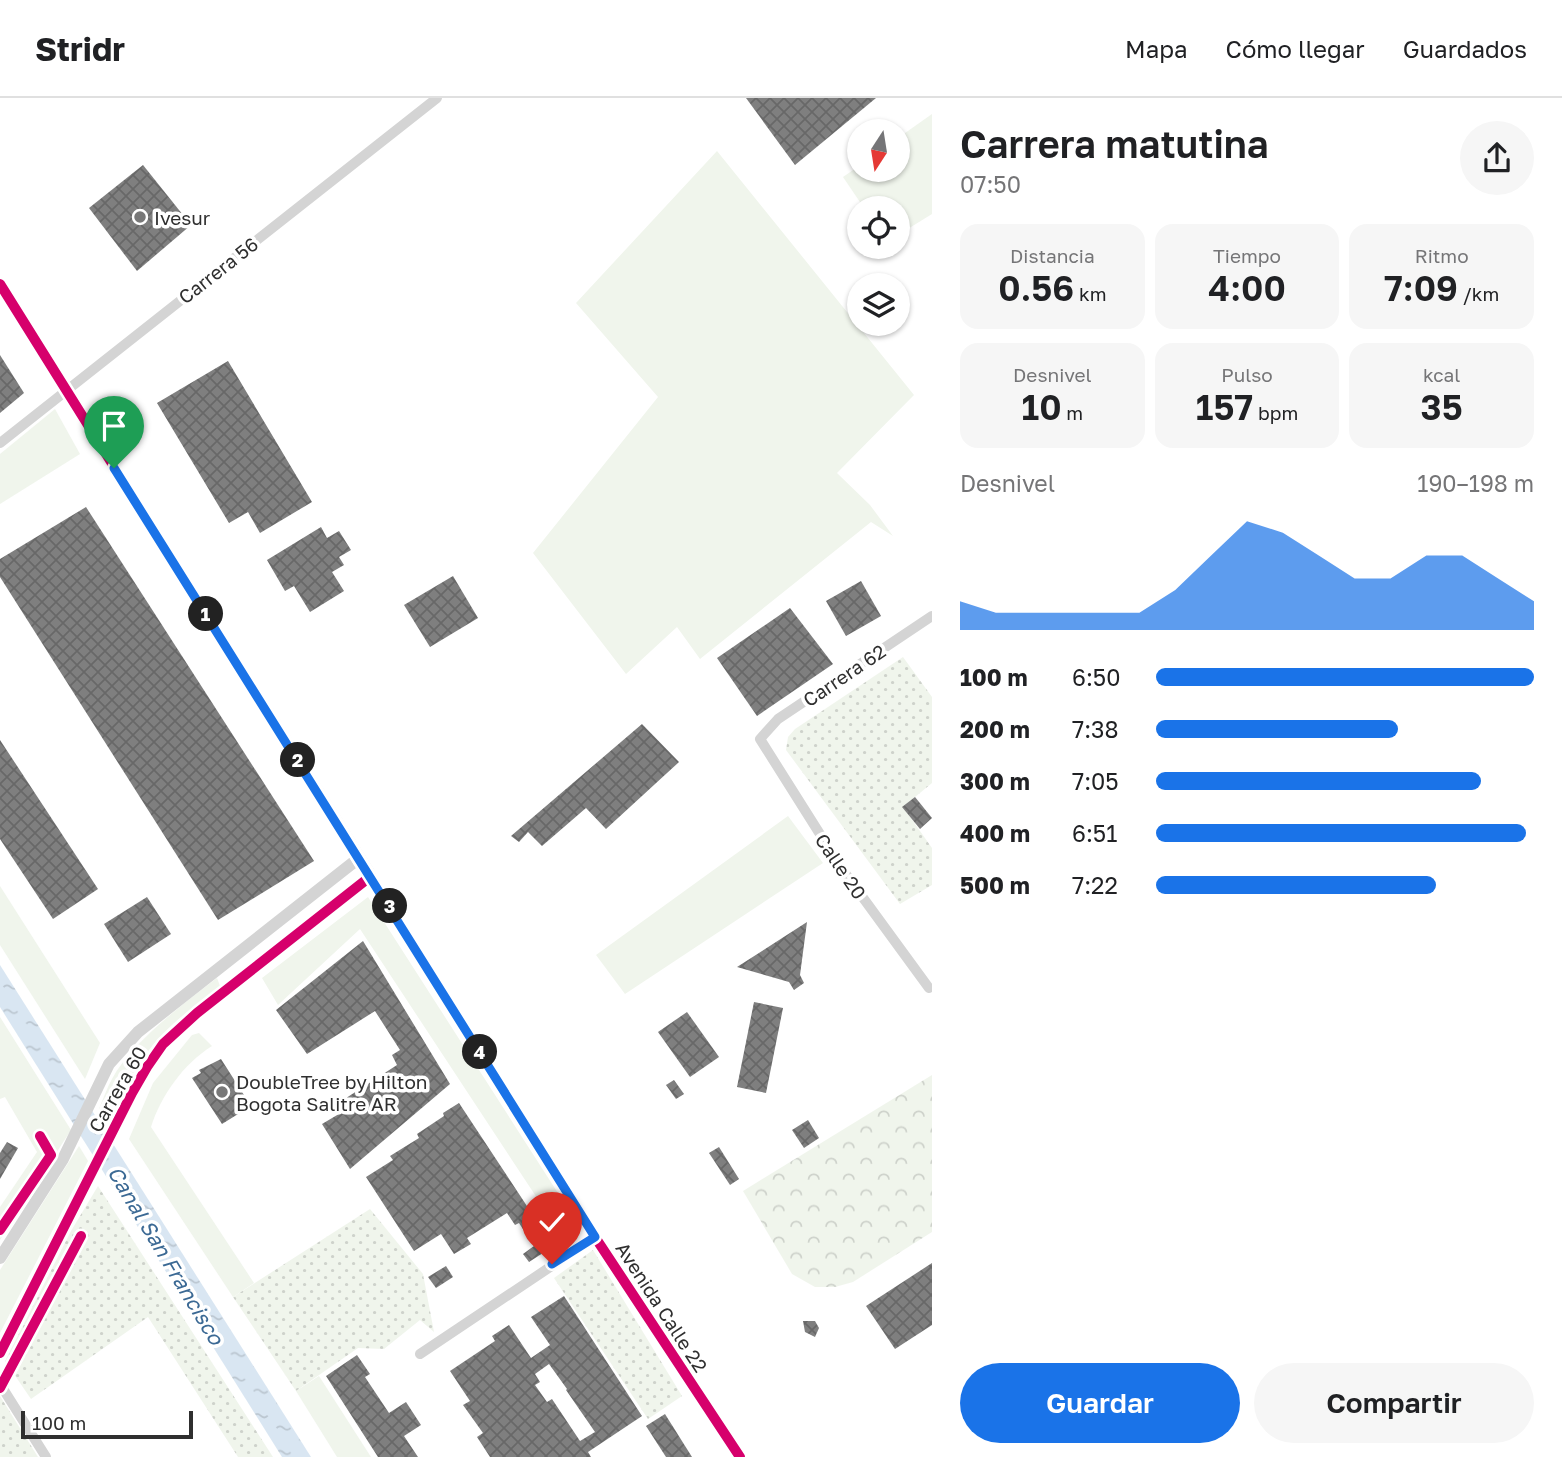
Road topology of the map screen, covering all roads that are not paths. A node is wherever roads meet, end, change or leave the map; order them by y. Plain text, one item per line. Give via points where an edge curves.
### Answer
1 (437, 98) edge
2 (0, 284) edge
3 (66, 390) junction
4 (0, 443) edge
5 (932, 616) edge
6 (760, 739) joint
7 (359, 858) junction
8 (371, 876) junction
9 (225, 963) junction
10 (237, 981) junction
11 (929, 988) dead end
12 (595, 1237) junction
13 (0, 1258) edge
14 (0, 1353) edge
15 (420, 1354) dead end
16 (0, 1384) edge
17 (46, 1457) edge
18 (740, 1457) edge

1 - 3 street, Carrera 56
2 - 3 street, Avenida Calle 22
3 - 4 street, Carrera 56
3 - 7 street, Avenida Calle 22
5 - 6 street, Carrera 62 via 778,719
6 - 11 street, Calle 20 via 842,869
7 - 8 street, Avenida Calle 22
7 - 9 street, Carrera 60
8 - 10 street, Carrera 60
8 - 12 street, Avenida Calle 22
9 - 10 street
9 - 13 street, Carrera 60 via 138,1032 109,1064 63,1159
10 - 14 street, Carrera 60 via 163,1044 147,1067
12 - 15 street
12 - 18 street, Avenida Calle 22
16 - 17 street

